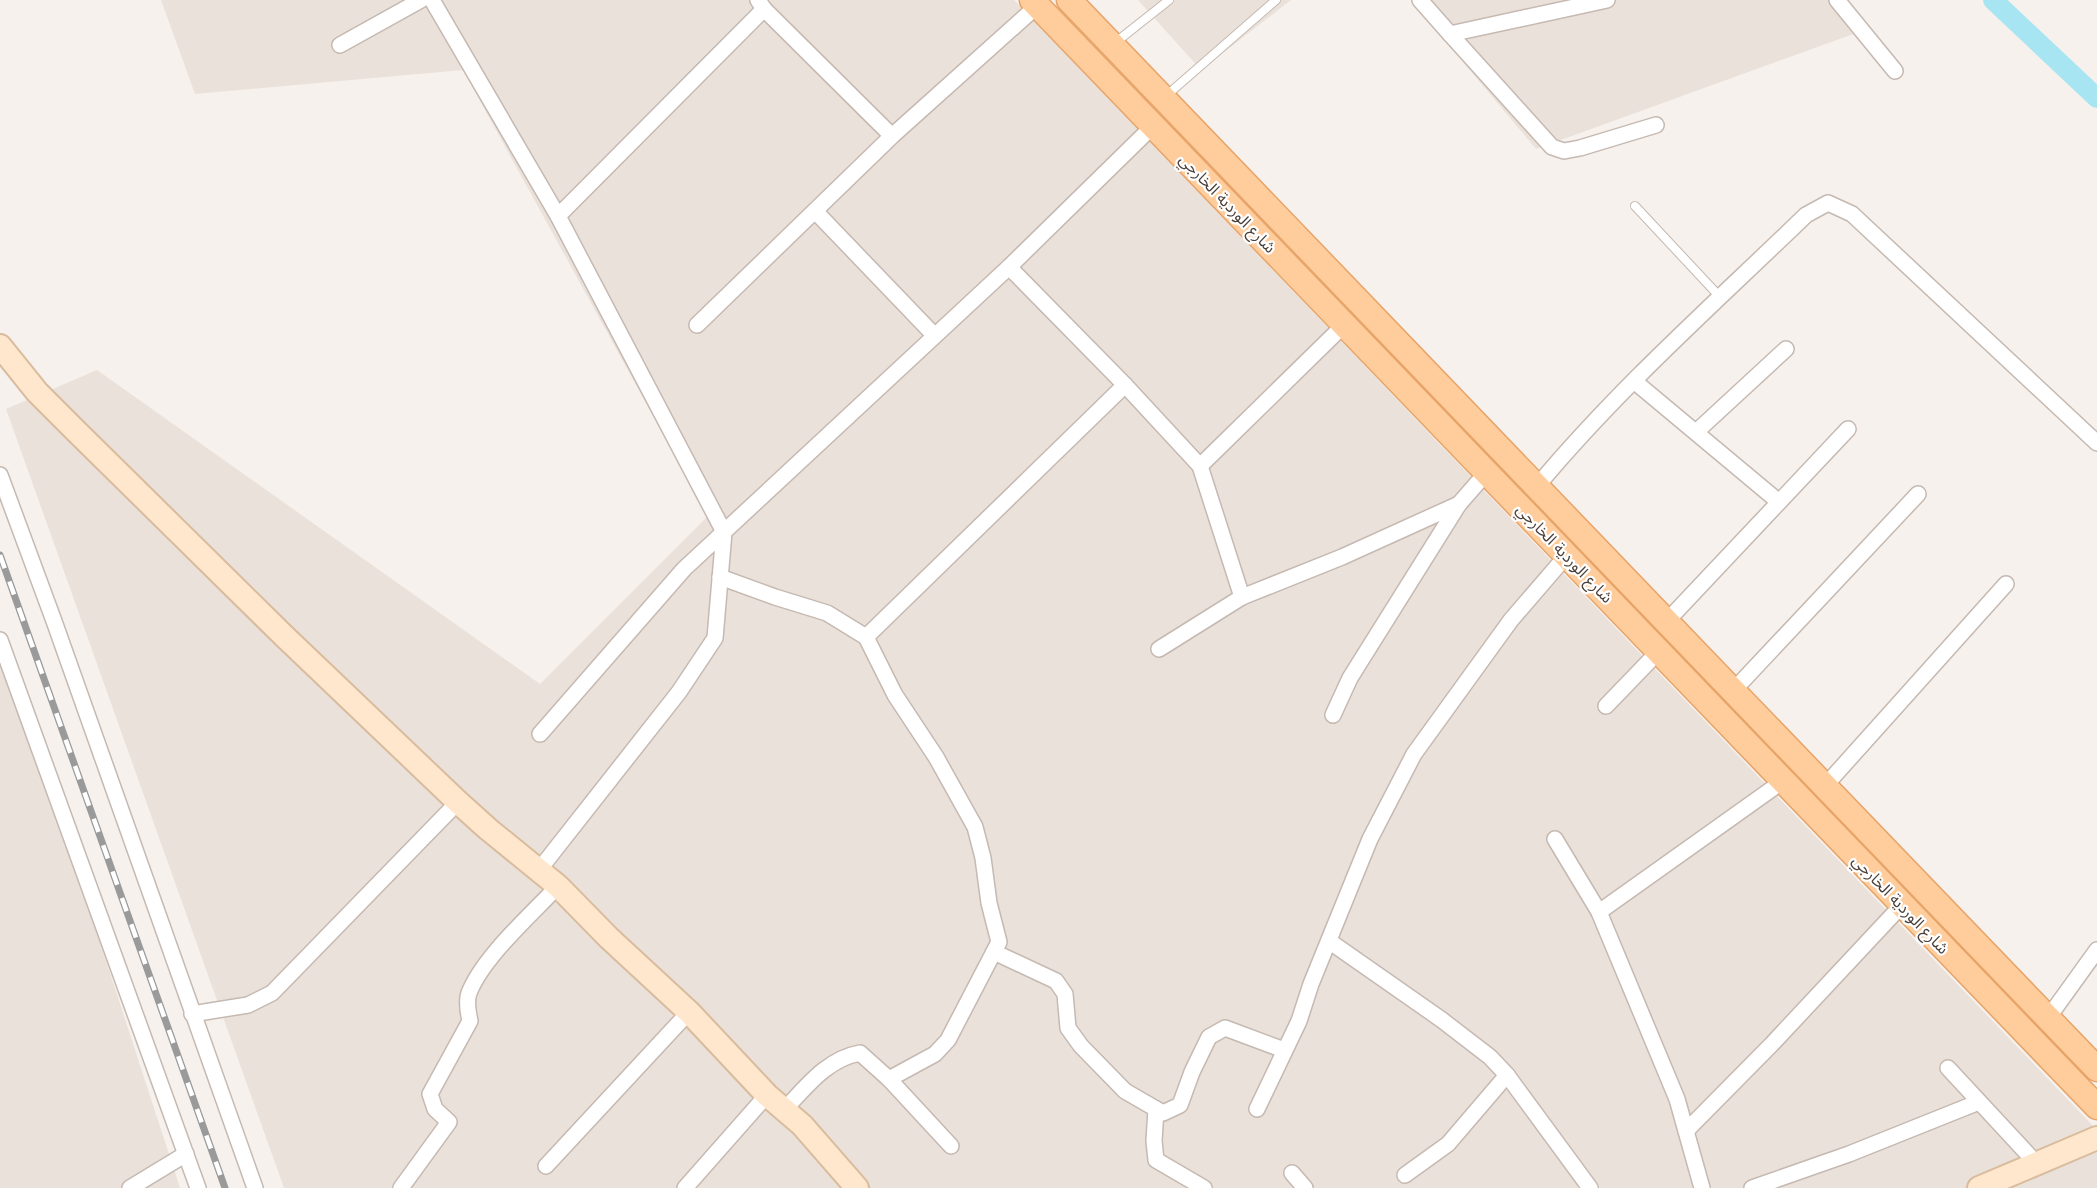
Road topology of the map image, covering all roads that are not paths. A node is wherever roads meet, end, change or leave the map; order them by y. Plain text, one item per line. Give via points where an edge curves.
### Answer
1 (421, 0) edge
2 (432, 0) edge
3 (1069, 0) edge
4 (1169, 0) edge
5 (1261, 0) edge
6 (1419, 0) edge
7 (1607, 0) edge
8 (1837, 0) edge
9 (1274, 1) edge
10 (1034, 3) edge
11 (761, 5) edge
12 (1450, 34) junction
13 (1112, 44) junction
14 (340, 45) dead end
15 (1895, 71) dead end
16 (1164, 98) junction
17 (1656, 125) dead end
18 (1153, 126) junction
19 (892, 136) junction
20 (1211, 147) junction
21 (1190, 164) junction
22 (1635, 206) dead end
23 (815, 211) junction
24 (558, 216) junction
25 (1289, 227) junction
26 (1269, 246) junction
27 (1009, 267) junction
28 (1720, 297) junction
29 (1345, 324) junction
30 (697, 325) dead end
31 (934, 335) junction
32 (0, 345) edge
33 (1786, 349) dead end
34 (1634, 381) junction
35 (1125, 385) junction
36 (1848, 429) dead end
37 (1696, 432) junction
38 (2097, 443) edge
39 (1200, 466) junction
40 (1486, 472) junction
41 (0, 475) edge
42 (1538, 485) junction
43 (1918, 494) dead end
44 (1779, 502) junction
45 (1459, 504) junction
46 (724, 532) junction
47 (1567, 555) junction
48 (720, 577) junction
49 (2006, 584) dead end
50 (1242, 597) junction
51 (1667, 621) junction
52 (866, 637) junction
53 (0, 640) edge
54 (1159, 649) dead end
55 (1659, 651) junction
56 (1733, 691) junction
57 (1606, 706) dead end
58 (1333, 715) dead end
59 (540, 734) dead end
60 (1783, 781) junction
61 (1824, 787) junction
62 (458, 802) junction
63 (1555, 839) dead end
64 (539, 870) junction
65 (558, 886) junction
66 (1902, 905) junction
67 (1599, 912) junction
68 (1329, 941) junction
69 (2097, 950) edge
70 (994, 952) junction
71 (689, 1012) junction
72 (192, 1014) junction
73 (2048, 1018) junction
74 (1284, 1050) junction
75 (1948, 1068) dead end
76 (2097, 1069) edge
77 (1507, 1075) junction
78 (889, 1079) junction
79 (766, 1095) junction
80 (1979, 1102) junction
81 (2097, 1107) edge
82 (785, 1109) junction
83 (1156, 1109) junction
84 (1257, 1109) dead end
85 (1686, 1131) junction
86 (2097, 1138) edge
87 (951, 1146) dead end
88 (186, 1154) junction
89 (2030, 1165) junction
90 (546, 1166) dead end
91 (1292, 1173) dead end
92 (1405, 1175) dead end
93 (130, 1188) edge
94 (198, 1188) edge
95 (255, 1188) edge
96 (401, 1188) edge
97 (685, 1188) edge
98 (856, 1188) edge
99 (1204, 1188) edge
100 (1305, 1188) edge
101 (1590, 1188) edge
102 (1702, 1188) edge
103 (1752, 1188) edge
104 (1979, 1188) edge
105 (2007, 1188) edge

1 - 14 street
2 - 24 street
3 - 13 main road, شارع الوردية الخارجي
4 - 13 lane
5 - 9 lane
6 - 12 street
7 - 12 street
8 - 15 street
9 - 16 lane
10 - 18 main road, شارع الوردية الخارجي
10 - 19 street
11 - 19 street
11 - 24 street
12 - 17 street via 1552,147 1564,151 1580,148
13 - 16 main road, شارع الوردية الخارجي
16 - 20 main road, شارع الوردية الخارجي
18 - 21 main road, شارع الوردية الخارجي
18 - 27 street
19 - 23 street
20 - 21 main road via 1204,164
20 - 25 main road, شارع الوردية الخارجي
21 - 26 main road, شارع الوردية الخارجي
22 - 28 lane
23 - 30 street
23 - 31 street
24 - 46 street
25 - 26 main road via 1273,231
25 - 42 main road, شارع الوردية الخارجي
26 - 29 main road, شارع الوردية الخارجي
27 - 31 street
27 - 35 street
28 - 34 street
28 - 38 street via 1806,215 1828,203 1852,214
29 - 39 street
29 - 40 main road, شارع الوردية الخارجي
31 - 46 street
32 - 62 street via 37,392 77,432
33 - 37 street
34 - 37 street
34 - 42 street
35 - 39 street
35 - 52 street
36 - 44 street
37 - 44 street
39 - 50 street
40 - 45 street
40 - 47 main road, شارع الوردية الخارجي
41 - 72 street
42 - 51 main road, شارع الوردية الخارجي
43 - 56 street
44 - 51 street
45 - 50 street
45 - 58 street via 1350,678
46 - 48 street
46 - 59 street via 684,569
47 - 55 main road, شارع الوردية الخارجي
47 - 68 street via 1511,620 1414,754 1370,839
48 - 52 street via 827,613
48 - 64 street via 715,638 679,692
49 - 61 street
50 - 54 street
51 - 56 main road, شارع الوردية الخارجي
52 - 70 street via 895,695 975,827 999,942
53 - 88 street
55 - 57 street
55 - 60 main road, شارع الوردية الخارجي
56 - 61 main road, شارع الوردية الخارجي
60 - 66 main road, شارع الوردية الخارجي
60 - 67 street
61 - 73 main road, شارع الوردية الخارجي
62 - 64 street
62 - 72 street via 272,993 248,1005
63 - 67 street
64 - 65 street
65 - 71 street
65 - 96 street via 487,963 468,995 470,1021 430,1094 435,1109 449,1122
66 - 81 main road, شارع الوردية الخارجي
66 - 85 street
67 - 85 street via 1677,1099
68 - 74 street
68 - 77 street via 1442,1020
69 - 73 street
70 - 78 street via 948,1040 935,1054
70 - 83 street via 1056,981 1065,994 1068,1028 1081,1046 1125,1091
71 - 79 street
71 - 90 street
72 - 95 street
73 - 76 main road, شارع الوردية الخارجي
74 - 83 street via 1225,1028 1209,1037 1180,1105 1163,1113
74 - 84 street
75 - 80 street
77 - 92 street via 1448,1144
77 - 101 street
78 - 82 street via 860,1053 844,1056
78 - 87 street
79 - 82 street
79 - 97 street
80 - 89 street
80 - 103 street via 1849,1155
82 - 98 street
83 - 99 street via 1156,1160
85 - 102 street
86 - 89 street
88 - 93 street
88 - 94 street
89 - 104 street
89 - 105 street
91 - 100 street

